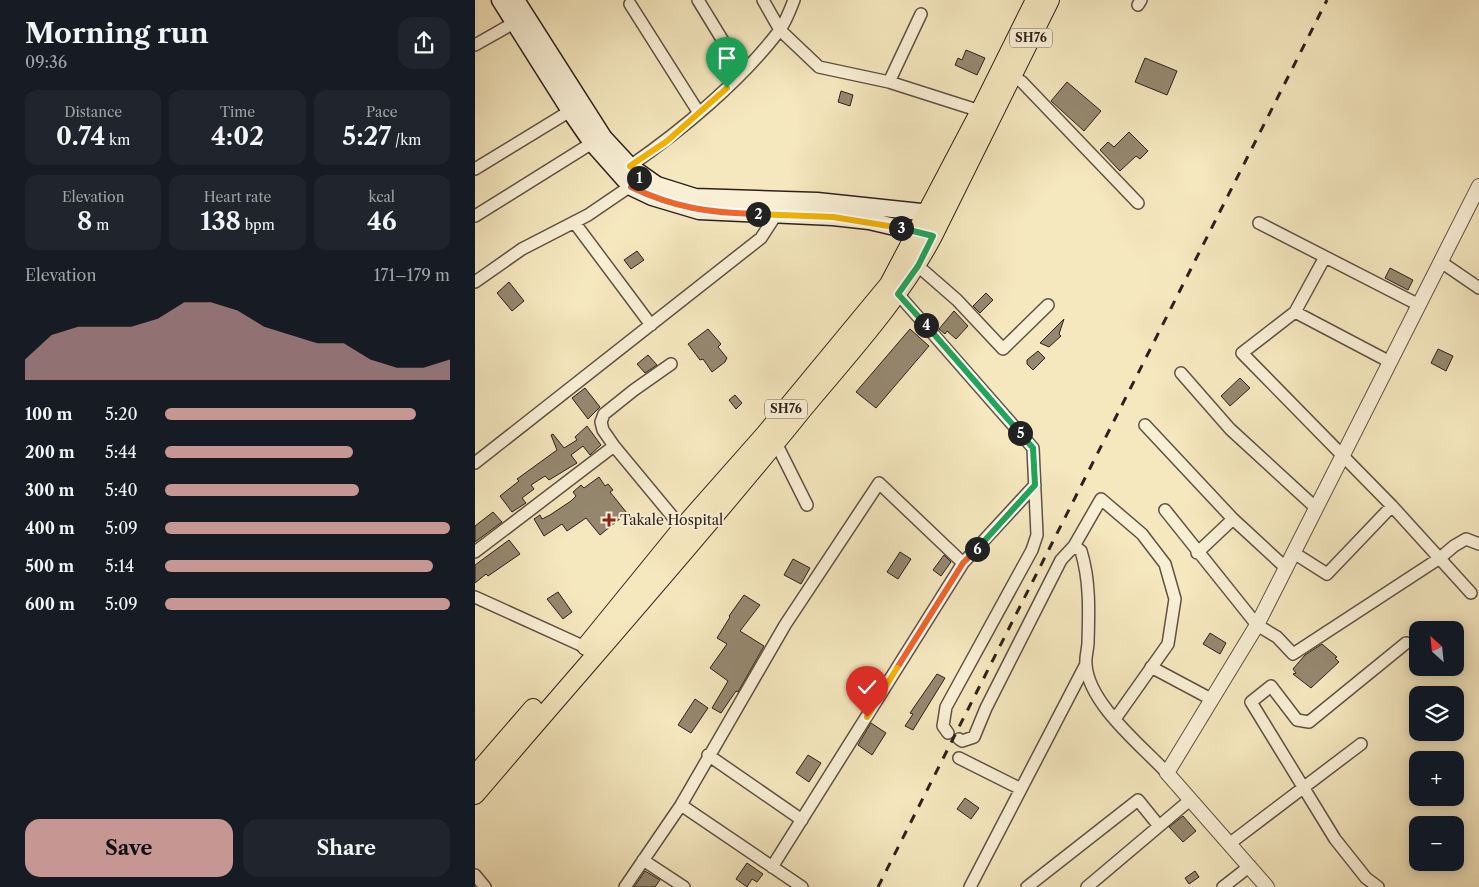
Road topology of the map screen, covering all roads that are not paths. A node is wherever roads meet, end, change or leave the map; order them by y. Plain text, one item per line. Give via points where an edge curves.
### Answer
1 (501, 0) edge
2 (516, 0) edge
3 (698, 0) edge
4 (763, 0) edge
5 (794, 0) edge
6 (1035, 0) edge
7 (1051, 0) edge
8 (629, 4) dead end
9 (921, 14) dead end
10 (520, 19) junction
11 (780, 30) junction
12 (475, 45) edge
13 (742, 72) junction
14 (1012, 76) junction
15 (889, 82) junction
16 (569, 110) junction
17 (980, 111) junction
18 (699, 113) junction
19 (592, 143) junction
20 (475, 169) edge
21 (634, 176) junction
22 (1479, 186) edge
23 (1139, 203) dead end
24 (936, 213) junction
25 (776, 215) junction
26 (475, 216) edge
27 (574, 222) junction
28 (1259, 223) dead end
29 (926, 234) junction
30 (1325, 257) junction
31 (1441, 262) junction
32 (918, 266) junction
33 (475, 282) edge
34 (1479, 288) edge
35 (898, 294) junction
36 (1048, 305) dead end
37 (1419, 305) junction
38 (1295, 312) junction
39 (651, 325) junction
40 (1390, 362) junction
41 (671, 364) dead end
42 (1181, 373) dead end
43 (1145, 425) dead end
44 (776, 443) junction
45 (614, 446) junction
46 (1343, 455) junction
47 (475, 463) edge
48 (1035, 485) junction
49 (807, 506) dead end
50 (1392, 506) junction
51 (1316, 508) junction
52 (1165, 510) dead end
53 (1233, 519) junction
54 (682, 528) junction
55 (1479, 544) edge
56 (1074, 546) junction
57 (475, 552) edge
58 (1197, 553) junction
59 (1294, 553) junction
60 (1439, 558) junction
61 (963, 563) junction
62 (1286, 568) junction
63 (1471, 593) dead end
64 (475, 597) edge
65 (1257, 625) junction
66 (1406, 643) dead end
67 (585, 647) junction
68 (1086, 664) junction
69 (1151, 667) junction
70 (1211, 699) junction
71 (1115, 719) junction
72 (948, 733) dead end
73 (959, 739) dead end
74 (1361, 744) dead end
75 (708, 755) junction
76 (959, 758) dead end
77 (1167, 773) junction
78 (475, 776) edge
79 (1302, 788) junction
80 (1021, 789) junction
81 (475, 795) edge
82 (1190, 800) junction
83 (681, 805) junction
84 (802, 820) junction
85 (1159, 826) junction
86 (1229, 844) junction
87 (643, 860) junction
88 (1250, 866) junction
89 (772, 867) junction
90 (475, 875) edge
91 (1366, 878) junction
92 (485, 887) edge
93 (625, 887) edge
94 (684, 887) edge
95 (802, 887) edge
96 (970, 887) edge
97 (1027, 887) edge
98 (1087, 887) edge
99 (1223, 887) edge
100 (1267, 887) edge
101 (1358, 887) edge
102 (1378, 887) edge

1 - 10 main road
2 - 10 main road
3 - 13 street
4 - 11 street
5 - 11 street
6 - 17 main road, SH76
7 - 14 main road, SH76
8 - 18 street
9 - 15 street
10 - 12 street
10 - 16 main road
10 - 21 main road
11 - 13 street
11 - 15 street via 819,67
13 - 18 street
14 - 23 street via 1022,82
14 - 24 main road, SH76
15 - 17 street
16 - 19 main road
16 - 20 street
17 - 24 main road, SH76
18 - 21 street
19 - 21 main road
19 - 26 street
21 - 24 main road via 695,197 817,202
21 - 25 main road via 652,197 699,211
21 - 27 street
22 - 31 street
24 - 29 main road, SH76
25 - 29 main road via 842,218
25 - 39 street via 761,238
27 - 33 street via 522,249
27 - 39 street
28 - 30 street
29 - 32 main road, SH76
29 - 54 main road, SH76 via 868,311
30 - 37 street
30 - 38 street
31 - 34 street
31 - 37 street
32 - 35 main road, SH76
32 - 36 street via 957,300 1003,349
35 - 44 main road, SH76
35 - 48 street via 1033,448
37 - 40 street
38 - 40 street
38 - 46 street via 1242,354
39 - 47 street
40 - 46 street
41 - 45 street via 604,414 603,430
42 - 51 street via 1231,429
43 - 53 street
44 - 49 street
44 - 81 main road, SH76
45 - 54 street
45 - 57 street
46 - 50 street
46 - 51 street
48 - 61 street
48 - 72 street via 1037,535 1032,550 946,707 943,726
50 - 59 street via 1327,574
50 - 60 street
51 - 59 street
52 - 58 street
53 - 58 street
53 - 62 street
54 - 67 main road, SH76
55 - 60 street via 1466,539
56 - 68 street via 1081,550 1089,594
56 - 69 street via 1101,499 1142,534 1165,564 1175,599 1168,644
56 - 73 street via 1068,549 1056,568 974,737
58 - 65 street
59 - 62 street
60 - 63 street
60 - 65 street via 1293,654
61 - 75 street via 879,483 785,625
61 - 84 street
62 - 65 street
64 - 67 street
65 - 70 street
66 - 79 street via 1309,722 1297,720 1271,686 1251,702
67 - 78 main road, SH76
68 - 71 street via 1094,693
68 - 80 street
69 - 70 street
69 - 71 street
70 - 77 street
71 - 77 street
74 - 79 street
75 - 83 street
75 - 84 street
76 - 80 street
77 - 82 street
79 - 86 street
79 - 91 street via 1335,839
80 - 96 street
82 - 85 street
82 - 86 street
83 - 87 street
83 - 89 street
84 - 89 street
85 - 97 street via 1138,800
85 - 98 street
86 - 88 street
87 - 93 street
87 - 94 street
88 - 99 street
88 - 100 street
89 - 95 street
90 - 92 street
91 - 101 street
91 - 102 street

